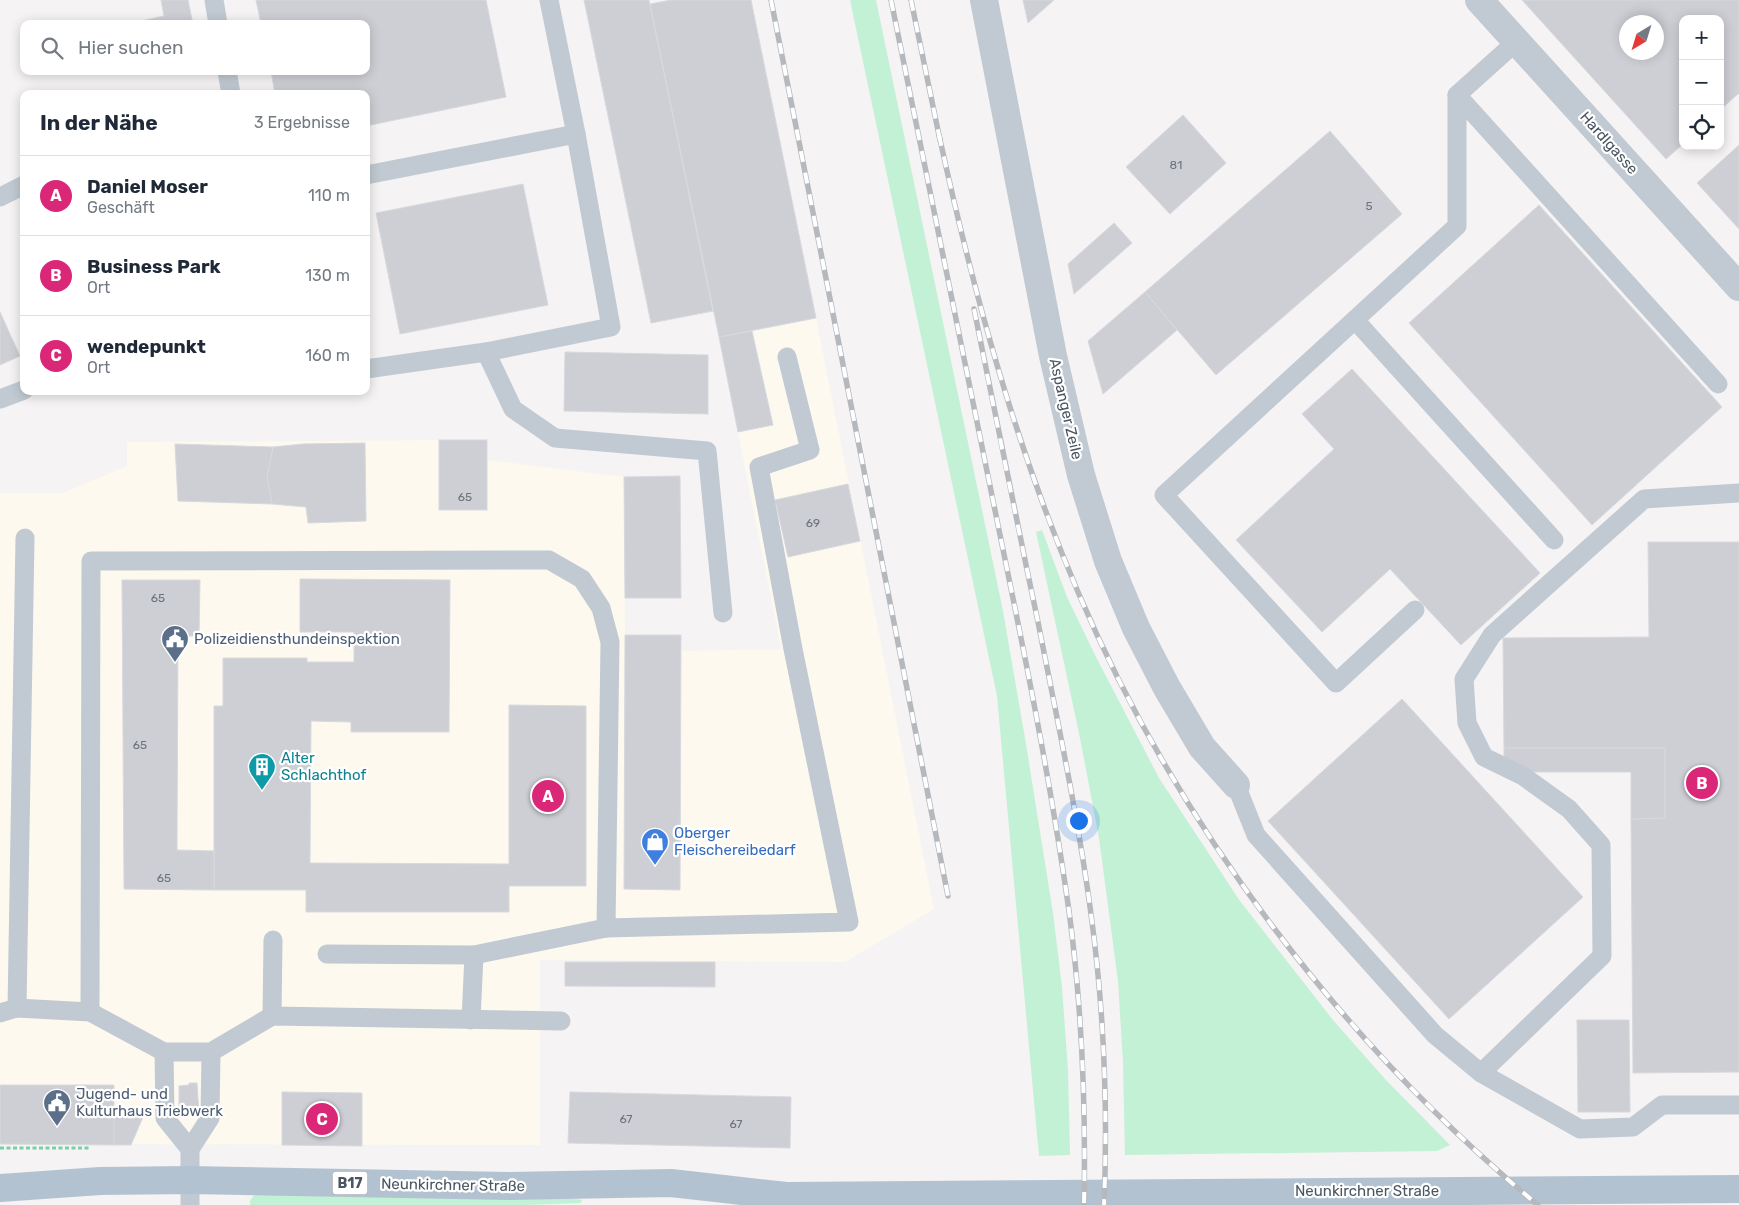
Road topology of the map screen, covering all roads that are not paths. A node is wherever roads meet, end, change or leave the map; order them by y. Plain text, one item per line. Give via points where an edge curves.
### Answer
1 (214, 0) edge
2 (549, 0) edge
3 (984, 0) edge
4 (1479, 0) edge
5 (217, 20) edge
6 (1517, 41) junction
7 (227, 75) edge
8 (228, 90) edge
9 (1457, 96) junction
10 (576, 134) junction
11 (370, 174) edge
12 (20, 187) edge
13 (0, 197) edge
14 (1739, 287) edge
15 (1355, 320) junction
16 (486, 352) junction
17 (788, 357) dead end
18 (370, 368) edge
19 (1718, 384) dead end
20 (20, 392) edge
21 (0, 399) edge
22 (1739, 493) edge
23 (25, 538) dead end
24 (1554, 540) dead end
25 (1415, 610) dead end
26 (723, 612) dead end
27 (1236, 785) joint
28 (606, 928) junction
29 (273, 940) dead end
30 (327, 954) dead end
31 (474, 955) junction
32 (8, 1011) edge
33 (90, 1012) junction
34 (272, 1016) junction
35 (471, 1020) junction
36 (561, 1021) dead end
37 (164, 1052) junction
38 (211, 1052) junction
39 (1481, 1073) junction
40 (1739, 1105) edge
41 (190, 1149) junction
42 (0, 1188) edge
43 (1739, 1190) edge
44 (190, 1193) edge
45 (786, 1196) junction
46 (723, 1205) edge

1 - 5 lane
2 - 10 lane
3 - 27 street, Aspanger Zeile via 1053,356 1081,475 1108,561 1136,628 1167,688 1202,747
4 - 6 street, Hardlgasse
6 - 9 lane
6 - 14 street, Hardlgasse
7 - 8 lane
9 - 15 lane via 1457,226
9 - 19 lane
10 - 11 lane
10 - 16 lane via 611,327
12 - 13 lane
15 - 24 lane
15 - 25 lane via 1164,495 1336,683
16 - 18 lane
16 - 26 lane via 513,408 556,438 707,451
17 - 28 lane via 810,450 758,467 849,922
20 - 21 lane
22 - 39 lane via 1644,499 1492,635 1464,679 1467,724 1484,757 1522,776 1569,809 1601,845 1602,956
23 - 32 lane
27 - 39 lane via 1256,835 1435,1035
28 - 31 lane
28 - 33 lane via 610,642 601,608 582,579 549,560 90,560
29 - 34 lane
30 - 31 lane
31 - 35 lane
32 - 33 lane
33 - 37 lane
34 - 35 lane
34 - 38 lane
35 - 36 lane
37 - 38 lane
37 - 41 lane via 165,1118
38 - 41 lane via 210,1118
39 - 40 lane via 1580,1129 1633,1127 1662,1105
41 - 44 lane
42 - 44 main road, Neunkirchner Straße / B17 via 100,1181
43 - 45 main road, Neunkirchner Straße / B17
44 - 45 main road, Neunkirchner Straße / B17 via 671,1183
45 - 46 main road, Neunkirchner Straße / B17

